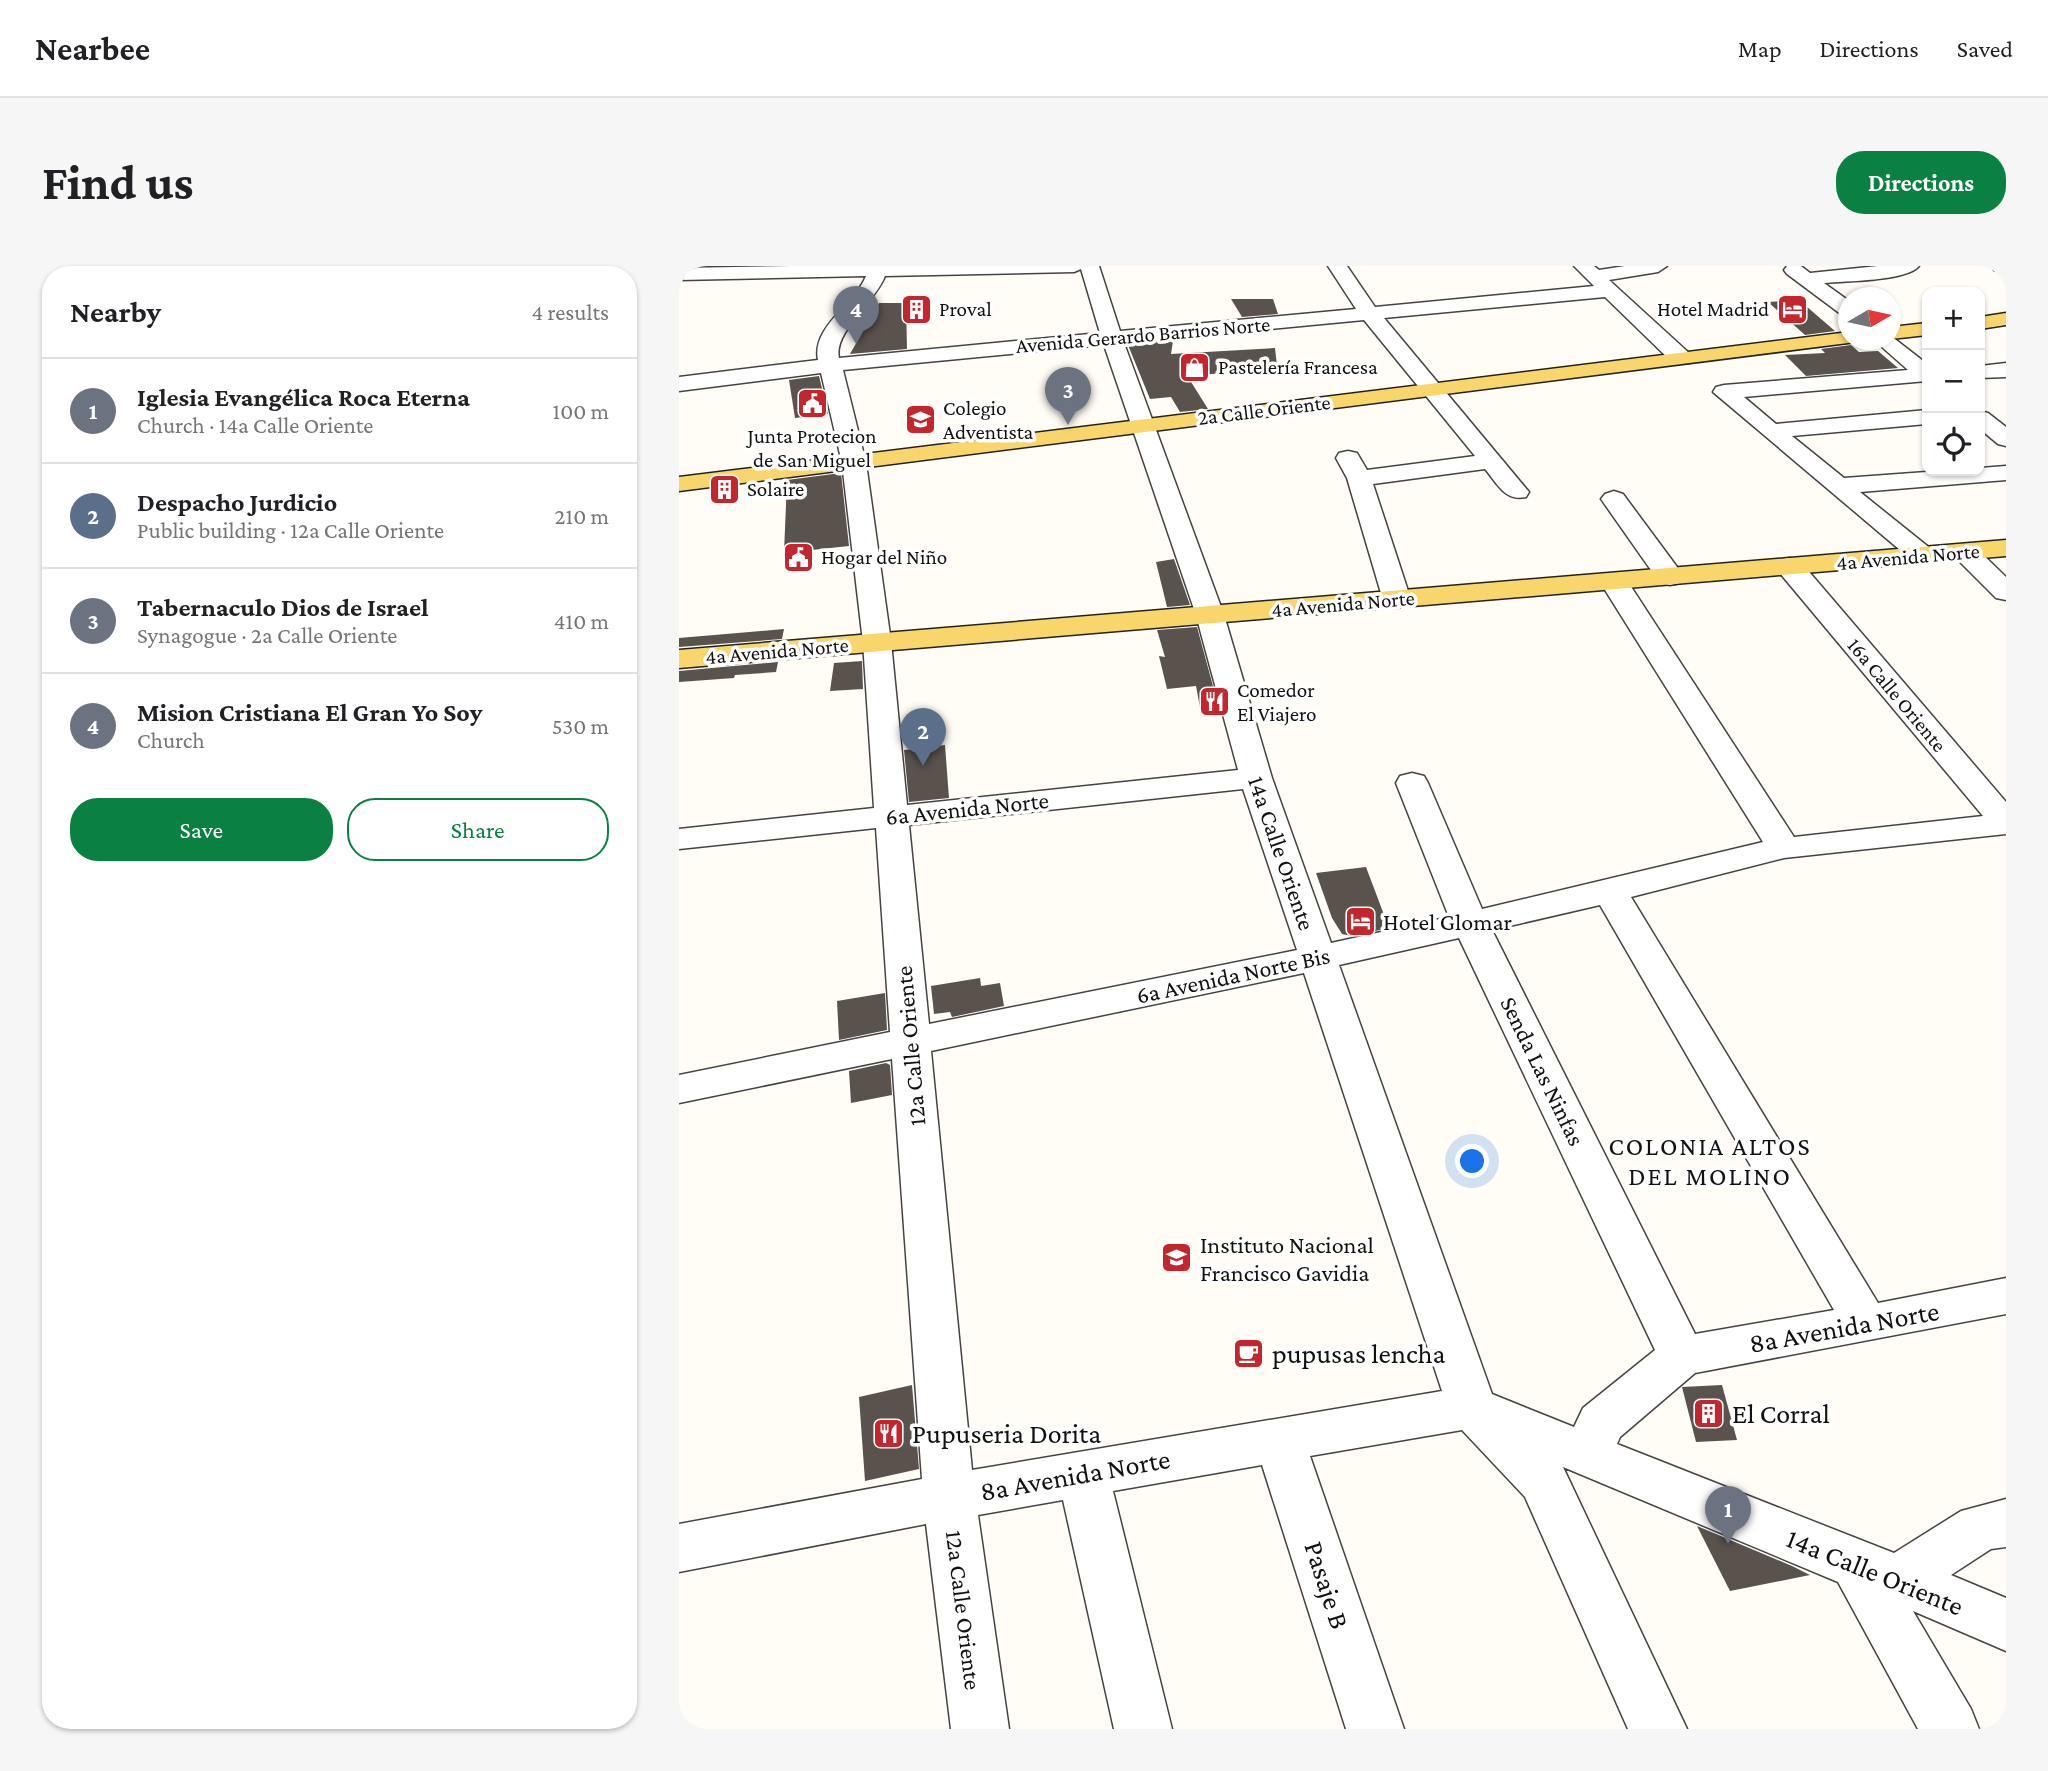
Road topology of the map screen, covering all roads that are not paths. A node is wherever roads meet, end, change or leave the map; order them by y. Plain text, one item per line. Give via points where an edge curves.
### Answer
1 (1074, 266) edge
2 (1090, 266) edge
3 (1337, 266) edge
4 (1658, 266) edge
5 (1788, 266) edge
6 (1910, 266) edge
7 (879, 269) edge
8 (679, 274) edge
9 (1595, 278) edge
10 (1807, 279) junction
11 (1838, 303) edge
12 (1370, 314) junction
13 (2006, 320) edge
14 (1985, 322) edge
15 (1922, 330) edge
16 (1901, 332) edge
17 (1112, 338) junction
18 (1838, 339) edge
19 (1896, 350) edge
20 (1681, 358) junction
21 (832, 365) junction
22 (2006, 370) edge
23 (1922, 371) edge
24 (1985, 372) edge
25 (1922, 375) edge
26 (679, 384) edge
27 (1432, 389) junction
28 (2006, 411) edge
29 (1985, 412) edge
30 (1922, 417) edge
31 (1985, 422) edge
32 (1144, 425) junction
33 (1771, 430) junction
34 (2006, 439) edge
35 (1491, 461) junction
36 (854, 463) junction
37 (2006, 473) edge
38 (679, 484) edge
39 (1838, 486) junction
40 (1517, 492) dead end
41 (1613, 499) dead end
42 (2006, 548) edge
43 (1965, 552) junction
44 (1922, 555) junction
45 (1789, 566) junction
46 (1670, 577) junction
47 (1614, 582) junction
48 (2006, 592) edge
49 (1401, 599) junction
50 (1210, 615) junction
51 (877, 642) junction
52 (679, 659) edge
53 (1256, 778) junction
54 (1412, 783) dead end
55 (891, 816) junction
56 (2006, 823) edge
57 (679, 839) edge
58 (1784, 848) junction
59 (1610, 892) junction
60 (1470, 923) junction
61 (1318, 958) junction
62 (910, 1042) junction
63 (679, 1089) edge
64 (2006, 1296) edge
65 (1866, 1324) junction
66 (1682, 1356) junction
67 (1472, 1407) junction
68 (1279, 1440) junction
69 (1587, 1454) junction
70 (1083, 1474) junction
71 (949, 1497) junction
72 (2006, 1523) edge
73 (679, 1548) edge
74 (1878, 1572) junction
75 (2006, 1625) edge
76 (980, 1729) edge
77 (1143, 1729) edge
78 (1375, 1729) edge
79 (1658, 1729) edge
80 (1950, 1729) edge

1 - 7 street
2 - 17 street, 14a Calle Oriente
3 - 12 street
4 - 9 street, Avenida Gerardo Barrios Norte
5 - 10 street
6 - 10 street
7 - 8 street
7 - 21 street, 12a Calle Oriente via 871,288 838,326 827,351
9 - 12 street, Avenida Gerardo Barrios Norte
9 - 20 street
10 - 11 street
12 - 17 street, Avenida Gerardo Barrios Norte
12 - 27 street
13 - 14 main road
15 - 16 main road
17 - 21 street, Avenida Gerardo Barrios Norte
17 - 32 street, 14a Calle Oriente
18 - 20 main road, 2a Calle Oriente
19 - 23 street
20 - 27 main road, 2a Calle Oriente
21 - 26 street, Avenida Gerardo Barrios Norte
21 - 36 street, 12a Calle Oriente
22 - 24 street
25 - 33 street via 1724,392
27 - 32 main road, 2a Calle Oriente
27 - 35 street
28 - 29 street
30 - 33 street
31 - 34 street
32 - 36 main road, 2a Calle Oriente
32 - 50 street, 14a Calle Oriente
33 - 39 street
35 - 40 street
35 - 49 street via 1353,468
36 - 38 main road, 2a Calle Oriente
36 - 51 street, 12a Calle Oriente
37 - 39 street
39 - 44 street
41 - 46 street
42 - 43 main road, 4a Avenida Norte
43 - 44 main road, 4a Avenida Norte
43 - 48 street
44 - 45 main road, 4a Avenida Norte
45 - 46 main road, 4a Avenida Norte
45 - 56 street, 16a Calle Oriente
46 - 47 main road, 4a Avenida Norte
47 - 49 main road, 4a Avenida Norte
47 - 58 street
49 - 50 main road, 4a Avenida Norte
50 - 51 main road, 4a Avenida Norte
50 - 53 street, 14a Calle Oriente
51 - 52 main road, 4a Avenida Norte
51 - 55 street, 12a Calle Oriente
53 - 55 street, 6a Avenida Norte
53 - 61 street, 14a Calle Oriente
54 - 60 street, Senda Las Ninfas
55 - 57 street, 6a Avenida Norte
55 - 62 street, 12a Calle Oriente
56 - 58 street
58 - 59 street, 6a Avenida Norte Bis
59 - 60 street, 6a Avenida Norte Bis
59 - 65 street
60 - 61 street, 6a Avenida Norte Bis
60 - 66 street, Senda Las Ninfas
61 - 62 street, 6a Avenida Norte Bis
61 - 67 street, 14a Calle Oriente
62 - 63 street, 6a Avenida Norte Bis
62 - 71 street, 12a Calle Oriente
64 - 65 street, 8a Avenida Norte
65 - 66 street, 8a Avenida Norte
66 - 69 street via 1601,1423
67 - 68 street, 8a Avenida Norte
67 - 69 street, 14a Calle Oriente
67 - 79 street, 14a Calle Oriente via 1544,1482
68 - 70 street, 8a Avenida Norte
68 - 78 street, Pasaje B
69 - 74 street, 14a Calle Oriente
70 - 71 street, 8a Avenida Norte
70 - 77 street
71 - 73 street, 8a Avenida Norte
71 - 76 street, 12a Calle Oriente
72 - 74 street via 1980,1528
74 - 75 street, 14a Calle Oriente
74 - 80 street

